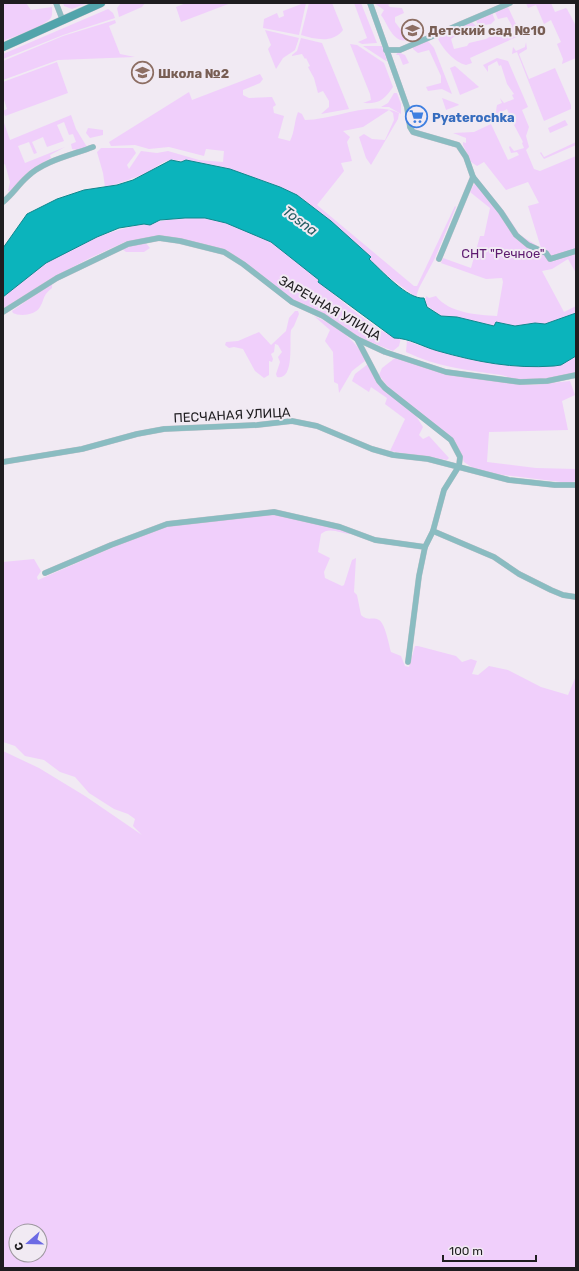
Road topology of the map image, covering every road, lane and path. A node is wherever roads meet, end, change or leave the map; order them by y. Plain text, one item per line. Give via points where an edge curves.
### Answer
1 (56, 3) edge
2 (101, 3) edge
3 (370, 3) edge
4 (510, 3) edge
5 (63, 21) junction
6 (3, 47) edge
7 (386, 50) junction
8 (93, 147) dead end
9 (473, 178) junction
10 (3, 202) edge
11 (576, 251) edge
12 (439, 259) dead end
13 (3, 312) edge
14 (357, 339) junction
15 (576, 375) edge
16 (3, 462) edge
17 (458, 466) junction
18 (576, 485) edge
19 (433, 531) junction
20 (425, 547) junction
21 (45, 573) dead end
22 (576, 597) edge
23 (408, 662) dead end

1 - 5 street
2 - 5 main road
3 - 7 street
4 - 7 street via 400,50
5 - 6 main road
7 - 9 street via 407,107 410,127 418,135 458,145 466,157
8 - 10 street via 41,167 28,176
9 - 11 street via 520,239 546,253 550,259
9 - 12 street
13 - 14 street, ЗАРЕЧНАЯ УЛИЦА via 71,271 128,244 159,238 224,252 288,300 323,316
14 - 15 street, ЗАРЕЧНАЯ УЛИЦА via 377,349 446,372 533,382
14 - 17 street via 385,388 451,440 460,457
16 - 17 street, ПЕСЧАНАЯ УЛИЦА via 82,449 164,429 292,421 317,426 393,455
17 - 18 street, ПЕСЧАНАЯ УЛИЦА via 509,480
17 - 19 street via 444,490
19 - 20 street
19 - 22 street via 494,557 518,574 551,590
20 - 21 street via 375,540 340,527 274,512 167,524
20 - 23 street

